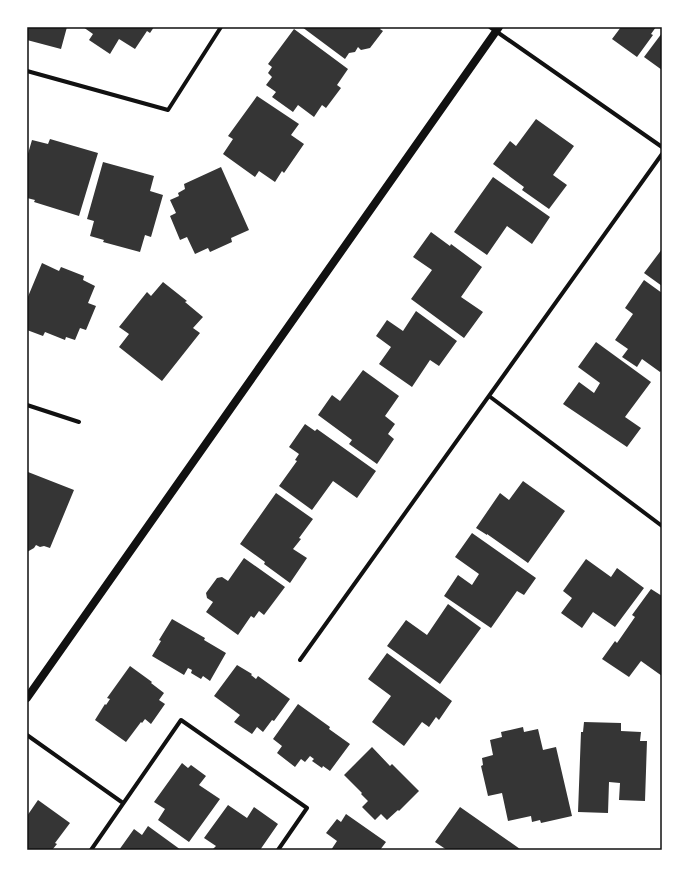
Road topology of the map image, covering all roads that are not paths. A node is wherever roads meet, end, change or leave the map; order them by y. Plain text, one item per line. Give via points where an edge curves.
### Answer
1 (221, 27) edge
2 (495, 28) edge
3 (27, 71) edge
4 (662, 148) edge
5 (662, 154) edge
6 (489, 396) junction
7 (27, 405) edge
8 (79, 422) dead end
9 (662, 526) edge
10 (300, 660) dead end
11 (27, 698) edge
12 (27, 735) edge
13 (123, 803) junction
14 (91, 850) edge
15 (278, 850) edge

1 - 3 street via 168,110
2 - 4 street
2 - 11 main road
5 - 6 street
6 - 9 street
6 - 10 street
7 - 8 street
12 - 13 street
13 - 14 street
13 - 15 street via 181,720 307,808

